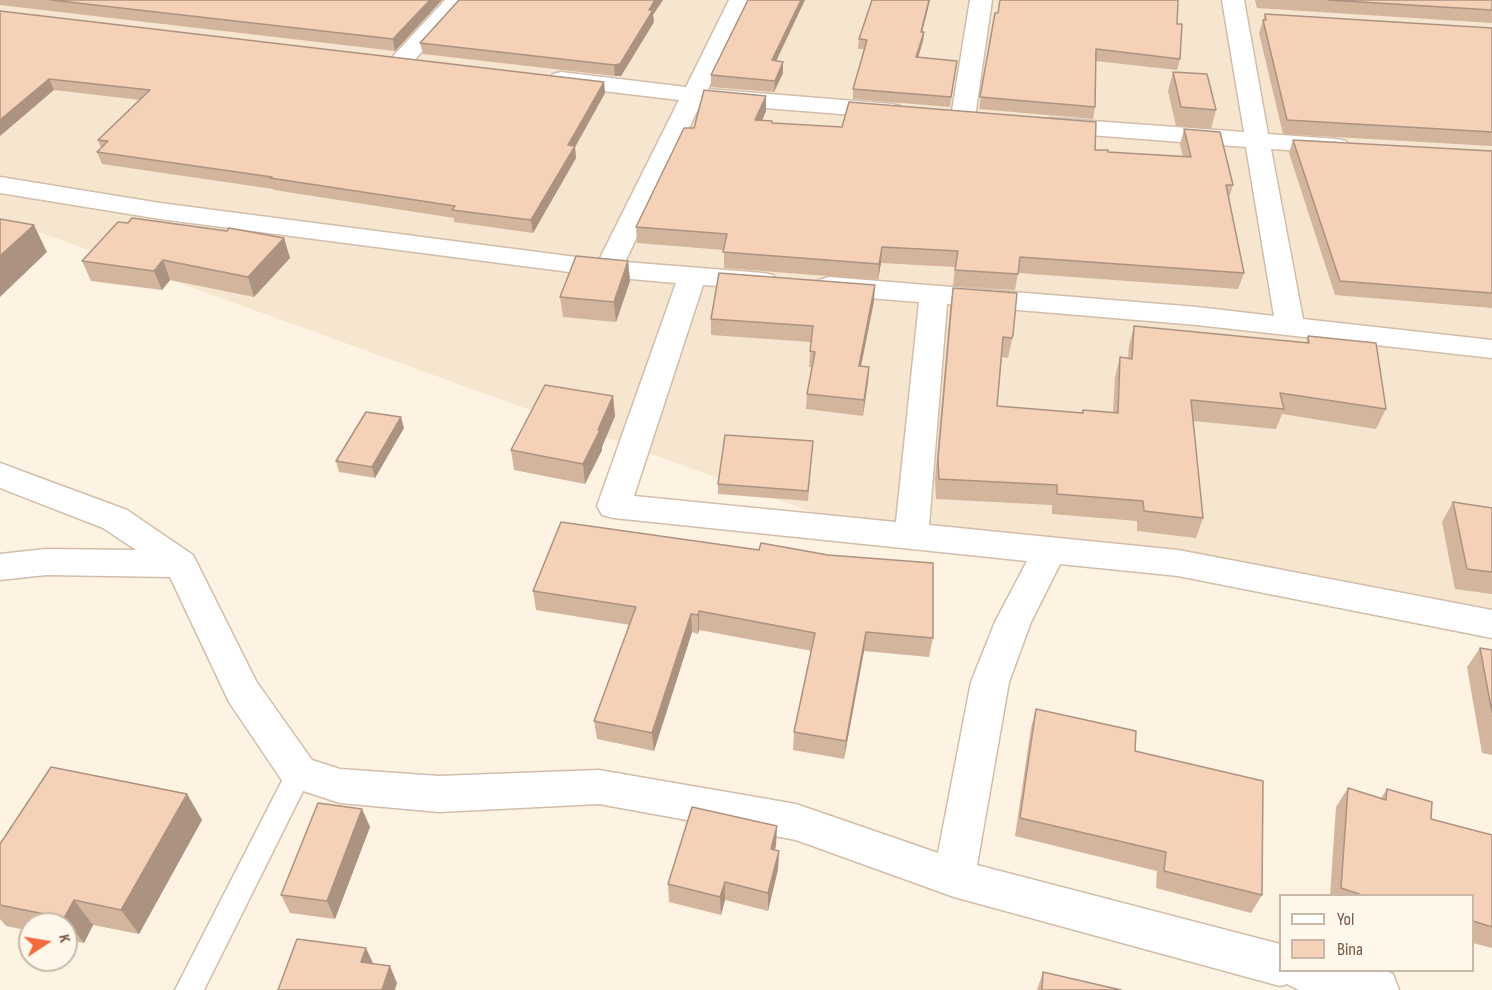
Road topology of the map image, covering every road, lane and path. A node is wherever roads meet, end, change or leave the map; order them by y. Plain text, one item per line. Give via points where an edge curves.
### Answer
1 (457, 0) edge
2 (740, 0) edge
3 (981, 0) edge
4 (1243, 11) edge
5 (378, 57) edge
6 (402, 60) junction
7 (425, 62) edge
8 (542, 76) edge
9 (693, 95) junction
10 (939, 116) junction
11 (986, 119) edge
12 (1034, 123) edge
13 (1258, 142) junction
14 (1363, 148) edge
15 (0, 185) edge
16 (608, 269) junction
17 (692, 276) junction
18 (933, 295) junction
19 (1290, 326) junction
20 (1492, 349) edge
21 (0, 475) edge
22 (910, 536) junction
23 (1050, 550) junction
24 (181, 564) junction
25 (0, 567) edge
26 (1492, 624) edge
27 (299, 773) junction
28 (954, 878) junction
29 (1279, 963) edge
30 (1310, 972) edge
31 (189, 990) edge
32 (1377, 990) edge

1 - 6 street
2 - 9 street
3 - 10 street
4 - 13 street
5 - 6 street
6 - 7 street
8 - 9 street
9 - 10 street
9 - 16 street
10 - 11 street
12 - 13 street
13 - 14 street
13 - 19 street
15 - 16 street via 172,212
16 - 17 street
17 - 18 street
17 - 22 street via 614,506
18 - 19 street
18 - 22 street
19 - 20 street
21 - 24 street via 115,519
22 - 23 street
23 - 26 street via 1178,563
23 - 28 street via 1013,622 990,682
24 - 25 street via 46,562
24 - 27 street via 242,691
27 - 28 street via 340,786 439,794 599,787 796,822
27 - 31 lane
28 - 29 street
30 - 32 street

